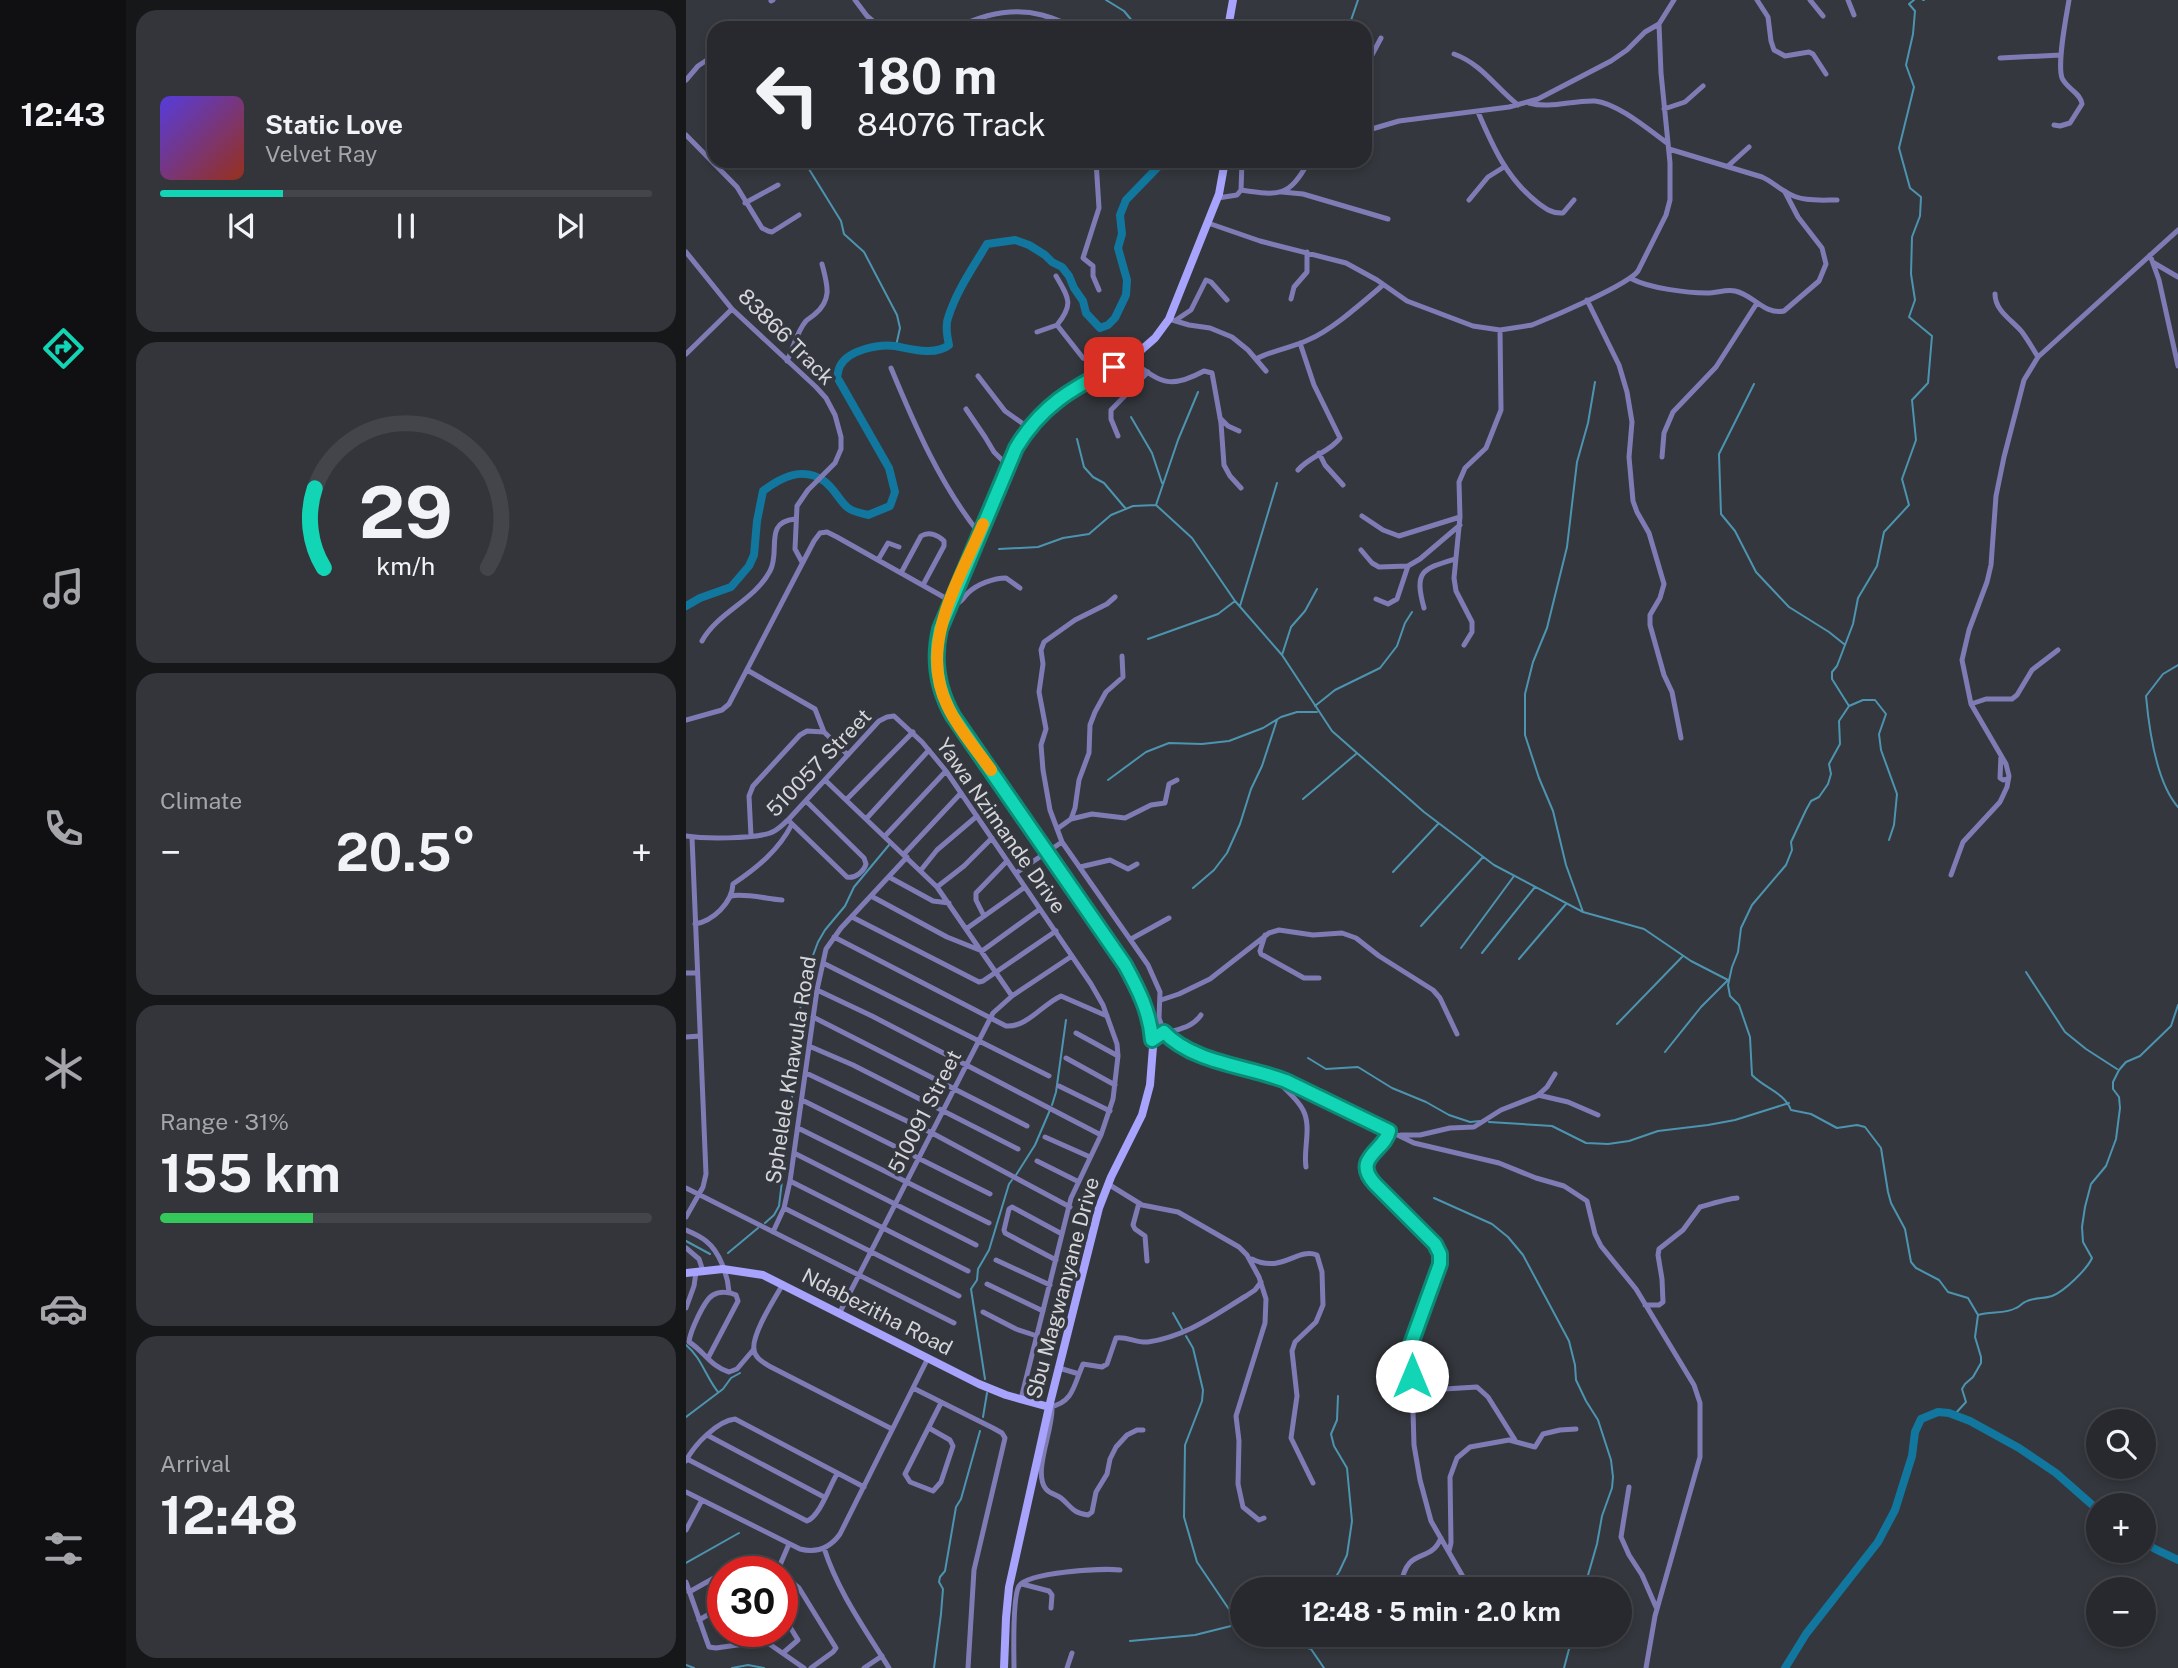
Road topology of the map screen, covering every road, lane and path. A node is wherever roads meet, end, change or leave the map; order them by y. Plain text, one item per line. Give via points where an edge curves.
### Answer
1 (855, 0) edge
2 (1233, 0) edge
3 (1674, 0) edge
4 (1757, 0) edge
5 (1810, 0) edge
6 (1847, 0) edge
7 (2069, 0) edge
8 (1854, 15) dead end
9 (1823, 16) dead end
10 (873, 21) edge
11 (974, 21) edge
12 (1059, 21) edge
13 (1229, 21) edge
14 (1659, 23) junction
15 (1381, 38) dead end
16 (1454, 54) dead end
17 (1372, 55) edge
18 (2061, 55) junction
19 (2000, 58) dead end
20 (707, 60) edge
21 (1826, 74) dead end
22 (686, 80) edge
23 (1703, 86) dead end
24 (1529, 103) junction
25 (1518, 105) junction
26 (1664, 109) junction
27 (1478, 112) junction
28 (2054, 125) dead end
29 (1372, 129) edge
30 (686, 135) edge
31 (1668, 146) junction
32 (1749, 147) dead end
33 (707, 156) edge
34 (1728, 166) junction
35 (1504, 167) junction
36 (718, 168) edge
37 (1096, 168) edge
38 (1223, 168) edge
39 (1242, 168) edge
40 (1305, 168) edge
41 (778, 185) dead end
42 (1241, 190) junction
43 (1282, 192) junction
44 (1784, 192) junction
45 (1217, 198) junction
46 (1469, 200) dead end
47 (1574, 200) dead end
48 (1837, 200) dead end
49 (745, 203) junction
50 (799, 215) dead end
51 (1388, 219) dead end
52 (1208, 223) junction
53 (2178, 230) edge
54 (686, 252) edge
55 (1307, 252) junction
56 (2150, 255) junction
57 (2154, 263) junction
58 (822, 264) dead end
59 (1056, 276) dead end
60 (2178, 277) edge
61 (1632, 279) junction
62 (1383, 285) junction
63 (1099, 290) dead end
64 (1995, 294) dead end
65 (1291, 299) dead end
66 (1227, 300) dead end
67 (1587, 300) junction
68 (1757, 303) junction
69 (732, 309) junction
70 (1172, 319) junction
71 (1057, 325) junction
72 (1500, 330) junction
73 (1037, 332) dead end
74 (1300, 343) junction
75 (686, 354) edge
76 (2038, 357) junction
77 (1129, 359) junction
78 (1256, 359) junction
79 (787, 361) junction
80 (2178, 366) edge
81 (1114, 367) junction
82 (891, 368) dead end
83 (1266, 371) dead end
84 (1148, 372) junction
85 (978, 376) dead end
86 (966, 409) dead end
87 (1220, 418) junction
88 (1029, 428) junction
89 (1239, 431) dead end
90 (1118, 436) dead end
91 (1320, 453) junction
92 (1662, 457) dead end
93 (1008, 466) junction
94 (1298, 470) dead end
95 (1343, 485) dead end
96 (1241, 488) dead end
97 (1362, 516) dead end
98 (1460, 517) junction
99 (795, 519) junction
100 (1460, 525) junction
101 (979, 533) junction
102 (899, 547) dead end
103 (1361, 550) dead end
104 (878, 559) junction
105 (1455, 559) junction
106 (802, 562) junction
107 (1408, 566) junction
108 (901, 573) junction
109 (923, 585) junction
110 (1020, 588) dead end
111 (1115, 597) dead end
112 (1376, 598) dead end
113 (950, 601) junction
114 (1424, 608) dead end
115 (702, 641) dead end
116 (1464, 645) dead end
117 (2058, 650) dead end
118 (1122, 656) dead end
119 (747, 670) junction
120 (1971, 704) junction
121 (891, 716) joint
122 (686, 720) edge
123 (824, 732) junction
124 (913, 732) junction
125 (1681, 738) dead end
126 (929, 750) junction
127 (848, 755) junction
128 (946, 771) junction
129 (825, 780) junction
130 (1177, 780) dead end
131 (961, 793) junction
132 (846, 800) junction
133 (806, 801) junction
134 (977, 816) junction
135 (866, 818) junction
136 (1071, 819) junction
137 (790, 822) junction
138 (1056, 829) junction
139 (751, 836) junction
140 (885, 836) junction
141 (689, 837) edge
142 (992, 838) junction
143 (1062, 842) junction
144 (1046, 853) junction
145 (906, 856) junction
146 (1007, 861) junction
147 (1137, 864) dead end
148 (1080, 867) junction
149 (921, 870) junction
150 (1016, 873) junction
151 (1951, 876) dead end
152 (889, 877) junction
153 (937, 887) junction
154 (1025, 887) junction
155 (731, 896) junction
156 (871, 896) junction
157 (782, 900) dead end
158 (949, 904) junction
159 (1040, 909) junction
160 (984, 916) junction
161 (852, 917) junction
162 (1169, 918) dead end
163 (695, 924) junction
164 (966, 929) junction
165 (1056, 931) junction
166 (1265, 935) junction
167 (834, 937) junction
168 (1131, 939) junction
169 (982, 951) junction
170 (1072, 956) junction
171 (823, 962) junction
172 (995, 972) junction
173 (686, 973) edge
174 (697, 973) junction
175 (1319, 978) dead end
176 (817, 990) junction
177 (1012, 996) junction
178 (1161, 1000) junction
179 (1201, 1015) dead end
180 (813, 1017) junction
181 (991, 1017) junction
182 (1108, 1017) junction
183 (1164, 1032) junction
184 (1076, 1033) dead end
185 (1457, 1034) dead end
186 (700, 1036) junction
187 (686, 1037) edge
188 (1152, 1040) junction
189 (979, 1041) junction
190 (810, 1046) junction
191 (1118, 1056) junction
192 (1066, 1058) dead end
193 (967, 1065) junction
194 (806, 1073) junction
195 (1555, 1074) dead end
196 (1049, 1076) dead end
197 (1274, 1076) junction
198 (1115, 1085) junction
199 (1059, 1086) dead end
200 (954, 1088) junction
201 (1538, 1095) junction
202 (802, 1100) junction
203 (1110, 1111) junction
204 (943, 1112) junction
205 (1598, 1115) dead end
206 (1027, 1126) dead end
207 (798, 1128) junction
208 (1389, 1131) junction
209 (932, 1133) junction
210 (1101, 1135) junction
211 (1398, 1135) junction
212 (1045, 1137) dead end
213 (1018, 1149) dead end
214 (794, 1153) junction
215 (1090, 1157) junction
216 (919, 1158) junction
217 (1037, 1161) dead end
218 (1306, 1167) dead end
219 (790, 1181) junction
220 (907, 1181) junction
221 (1077, 1181) junction
222 (1108, 1184) junction
223 (686, 1188) edge
224 (699, 1194) junction
225 (990, 1195) dead end
226 (1737, 1198) dead end
227 (1139, 1203) junction
228 (895, 1205) junction
229 (784, 1208) junction
230 (1070, 1208) junction
231 (686, 1217) edge
232 (989, 1223) dead end
233 (883, 1228) junction
234 (686, 1230) edge
235 (773, 1232) junction
236 (1062, 1234) junction
237 (976, 1245) dead end
238 (686, 1248) edge
239 (871, 1251) junction
240 (1249, 1258) junction
241 (1056, 1259) junction
242 (996, 1260) dead end
243 (1147, 1261) dead end
244 (723, 1269) junction
245 (700, 1271) junction
246 (968, 1271) dead end
247 (686, 1273) edge
248 (859, 1276) junction
249 (1261, 1282) junction
250 (783, 1284) junction
251 (987, 1284) dead end
252 (1050, 1285) junction
253 (729, 1292) junction
254 (959, 1296) dead end
255 (1645, 1305) junction
256 (686, 1308) edge
257 (1042, 1311) junction
258 (839, 1312) junction
259 (983, 1312) dead end
260 (954, 1323) dead end
261 (1037, 1336) junction
262 (754, 1349) junction
263 (708, 1358) junction
264 (928, 1358) junction
265 (1059, 1368) junction
266 (1079, 1374) junction
267 (913, 1388) junction
268 (1412, 1388) junction
269 (1021, 1399) junction
270 (941, 1403) junction
271 (1050, 1407) junction
272 (892, 1429) junction
273 (929, 1429) junction
274 (1576, 1429) dead end
275 (1143, 1430) dead end
276 (707, 1436) junction
277 (1515, 1440) junction
278 (687, 1460) edge
279 (1039, 1465) junction
280 (837, 1474) junction
281 (1313, 1483) dead end
282 (864, 1487) junction
283 (1629, 1487) dead end
284 (686, 1492) edge
285 (824, 1497) junction
286 (702, 1500) junction
287 (1264, 1518) dead end
288 (686, 1530) edge
289 (1441, 1538) junction
290 (789, 1544) junction
291 (824, 1548) junction
292 (1448, 1550) junction
293 (784, 1556) edge
294 (1120, 1570) dead end
295 (1403, 1577) edge
296 (1463, 1577) edge
297 (686, 1582) edge
298 (707, 1582) edge
299 (1021, 1584) junction
300 (798, 1587) edge
301 (689, 1592) junction
302 (1051, 1608) dead end
303 (1657, 1609) junction
304 (707, 1615) edge
305 (699, 1620) junction
306 (707, 1642) edge
307 (774, 1647) edge
308 (790, 1647) edge
309 (783, 1653) junction
310 (1072, 1653) dead end
311 (1014, 1654) junction
312 (1004, 1655) junction
313 (882, 1656) junction
314 (804, 1668) edge
315 (811, 1668) edge
316 (864, 1668) edge
317 (889, 1668) edge
318 (968, 1668) edge
319 (1004, 1668) edge
320 (1014, 1668) edge
321 (1067, 1668) edge
322 (1646, 1668) edge

1 - 10 street
2 - 13 main road
3 - 14 street
4 - 21 street via 1768,17 1774,50 1785,56 1809,52
5 - 9 street
6 - 8 street
7 - 18 street
11 - 12 street via 1012,12
14 - 24 street via 1611,61
14 - 26 street
15 - 17 street
16 - 25 street via 1478,65
18 - 19 street
18 - 28 street via 2062,78 2082,104 2070,123
20 - 22 street
23 - 26 street via 1685,102
24 - 25 street
24 - 31 street via 1600,102 1635,120
25 - 27 street
26 - 31 street
27 - 29 street via 1399,121
27 - 35 street
30 - 33 street
31 - 34 street
31 - 61 street via 1669,207
32 - 34 street
34 - 44 street via 1766,178
35 - 46 street via 1488,177
35 - 47 street via 1523,190 1553,213 1563,213
36 - 49 street
37 - 63 street via 1099,208 1083,258 1093,266
38 - 45 main road, Sbu Magwanyane Drive
39 - 42 street
40 - 43 street
41 - 49 street
42 - 43 street
42 - 45 street
43 - 51 street
44 - 48 street via 1802,199
44 - 68 street via 1822,248 1826,268 1819,281 1784,311 1772,312
45 - 52 main road, Sbu Magwanyane Drive
49 - 50 street via 770,232
52 - 55 street via 1260,242
52 - 70 main road, Sbu Magwanyane Drive
53 - 56 street
54 - 69 street, 83866 Track
55 - 62 street via 1346,263
55 - 65 street via 1307,272 1294,287
56 - 57 street
56 - 76 street
57 - 60 street
57 - 80 street
58 - 79 street via 827,298 800,330
59 - 71 street via 1069,301
61 - 67 street
61 - 68 street via 1700,293 1732,291
62 - 72 street via 1428,310
62 - 74 street via 1325,330
64 - 76 street via 1997,305
66 - 70 street via 1205,281 1193,308
67 - 72 street via 1532,325
67 - 125 street via 1627,392 1633,501 1651,538 1664,584 1650,625
68 - 92 street via 1716,367 1673,412 1664,433
69 - 75 street
69 - 79 street, 83866 Track
70 - 77 main road, Sbu Magwanyane Drive
70 - 78 street via 1230,335
71 - 73 street
71 - 81 street via 1083,358
72 - 98 street via 1503,404 1486,448 1461,476
74 - 78 street
74 - 91 street via 1314,385 1340,435 1336,444
76 - 120 street via 2024,380 2004,457 1991,565 1963,653
77 - 81 main road, Sbu Magwanyane Drive
77 - 84 street
78 - 83 street
79 - 99 street, 83866 Track via 822,393 832,409 841,444 835,463 799,501
81 - 88 main road, Sbu Magwanyane Drive via 1058,398
82 - 101 street via 923,444
84 - 87 street via 1174,383 1210,371
84 - 90 street via 1111,410
85 - 88 street via 1005,411
86 - 93 street
87 - 89 street
87 - 96 street via 1224,465
88 - 93 main road, Sbu Magwanyane Drive
91 - 94 street
91 - 95 street
93 - 101 main road, Sbu Magwanyane Drive
97 - 98 street via 1399,536
98 - 100 street
99 - 106 street via 795,549
99 - 115 street, 83866 Track via 779,524 767,575
100 - 105 street
100 - 107 street
101 - 113 main road, Sbu Magwanyane Drive
102 - 104 street via 888,542
103 - 107 street via 1377,566
104 - 106 street via 824,532
104 - 108 street
105 - 114 street via 1431,566 1422,576 1419,586
105 - 116 street via 1455,587 1472,627
106 - 119 street
107 - 112 street via 1397,599 1388,604
108 - 109 street
108 - 109 street via 922,536 935,535 944,541 944,547
109 - 113 street
110 - 113 street via 1002,578 974,589 959,603
111 - 138 street via 1041,646 1039,692 1046,729 1041,754
113 - 144 main road, Sbu Magwanyane Drive via 937,649 943,696
117 - 120 street via 2032,670 2012,699
118 - 136 street via 1123,677 1103,696 1092,718 1089,753
119 - 122 street via 726,708
119 - 123 street via 815,709
120 - 151 street via 2007,764 2008,779 2000,802 1963,842
121 - 124 street, Yawa Nzimande Drive
121 - 127 street, 510057 Street via 879,721
123 - 127 street
123 - 139 street via 800,735 753,786
124 - 126 street, Yawa Nzimande Drive
124 - 132 street
126 - 128 street, Yawa Nzimande Drive
126 - 135 street
127 - 129 street, 510057 Street
128 - 131 street, Yawa Nzimande Drive
128 - 140 street
129 - 132 street
129 - 133 street, 510057 Street
130 - 136 street via 1170,784 1164,803 1120,818 1088,814
131 - 134 street, Yawa Nzimande Drive
131 - 145 street, Sphelele Khawula Road
132 - 135 street
133 - 137 street, 510057 Street
133 - 137 street via 866,866 849,878
134 - 142 street, Yawa Nzimande Drive
134 - 149 street
135 - 140 street
136 - 138 street
137 - 139 street, 510057 Street via 771,833
137 - 155 street via 779,846 733,884
138 - 143 street
139 - 141 street, 510057 Street
140 - 145 street
141 - 163 street
142 - 146 street, Yawa Nzimande Drive
142 - 153 street
143 - 144 street
143 - 148 street
144 - 150 street
144 - 188 main road, Sbu Magwanyane Drive via 1125,965 1143,999
145 - 149 street
145 - 152 street, Sphelele Khawula Road
146 - 150 street, Yawa Nzimande Drive
146 - 160 street via 976,893
147 - 148 street via 1128,869 1110,860
148 - 168 street
149 - 153 street
150 - 154 street, Yawa Nzimande Drive
152 - 156 street, Sphelele Khawula Road
152 - 158 street via 933,901
153 - 158 street
154 - 159 street, Yawa Nzimande Drive
154 - 160 street
155 - 157 street
155 - 163 street via 711,919
156 - 161 street, Sphelele Khawula Road
156 - 169 street
158 - 164 street
159 - 165 street, Yawa Nzimande Drive
159 - 169 street
160 - 164 street
161 - 167 street, Sphelele Khawula Road
161 - 172 street via 976,981
162 - 168 street
163 - 174 street
164 - 169 street
165 - 170 street, Yawa Nzimande Drive
165 - 172 street
166 - 175 street via 1261,954 1304,978
166 - 178 street via 1210,979
166 - 185 street via 1287,930 1356,937 1433,990
167 - 171 street, Sphelele Khawula Road
167 - 181 street
168 - 178 street via 1152,972
169 - 172 street
170 - 177 street, 510091 Street
170 - 182 street, Yawa Nzimande Drive
171 - 176 street, Sphelele Khawula Road
171 - 189 street
172 - 177 street
173 - 174 street
174 - 186 street
176 - 180 street, Sphelele Khawula Road
176 - 193 street
177 - 181 street, 510091 Street
178 - 183 street via 1159,1018
179 - 183 street via 1191,1026
180 - 190 street, Sphelele Khawula Road
180 - 200 street
181 - 182 street via 1016,1026 1061,996
181 - 189 street, 510091 Street
182 - 191 street, Yawa Nzimande Drive
183 - 188 street
183 - 197 street via 1205,1057
184 - 191 street
186 - 187 street
186 - 224 street via 706,1174
188 - 222 main road, Sbu Magwanyane Drive via 1152,1071 1144,1107
189 - 193 street, 510091 Street
189 - 196 street
190 - 194 street, Sphelele Khawula Road
190 - 204 street
191 - 198 street, Yawa Nzimande Drive
192 - 198 street
193 - 200 street, 510091 Street
193 - 210 street
194 - 202 street, Sphelele Khawula Road
194 - 209 street
195 - 201 street
197 - 208 street
197 - 218 street via 1303,1110
198 - 203 street, Yawa Nzimande Drive
199 - 203 street
200 - 204 street, 510091 Street
200 - 206 street
201 - 205 street
201 - 211 street via 1474,1128
202 - 207 street, Sphelele Khawula Road
202 - 216 street
203 - 210 street, Yawa Nzimande Drive
204 - 209 street, 510091 Street
204 - 213 street
207 - 214 street, Sphelele Khawula Road
207 - 220 street
208 - 211 street
208 - 268 street via 1368,1159 1368,1175 1435,1244 1441,1260 1411,1344
209 - 216 street, 510091 Street
209 - 230 street
210 - 215 street, Yawa Nzimande Drive
211 - 255 street via 1429,1148 1499,1163 1579,1195 1588,1204 1601,1246
212 - 215 street
214 - 219 street, Sphelele Khawula Road
214 - 228 street
215 - 221 street, Yawa Nzimande Drive
216 - 220 street, 510091 Street
216 - 225 street
217 - 221 street
219 - 229 street, Sphelele Khawula Road
219 - 233 street
220 - 228 street, 510091 Street
220 - 232 street
221 - 230 street, Yawa Nzimande Drive
222 - 227 street
222 - 265 main road, Sbu Magwanyane Drive
223 - 224 street
224 - 231 street
224 - 235 street
226 - 255 street via 1700,1207 1683,1230 1660,1247 1662,1303
227 - 240 street via 1178,1212
227 - 243 street via 1133,1225 1145,1236
228 - 233 street, 510091 Street
228 - 237 street
229 - 235 street, Sphelele Khawula Road
229 - 239 street
230 - 236 street, Yawa Nzimande Drive
233 - 239 street, 510091 Street
233 - 246 street
234 - 244 street via 709,1243
235 - 248 street
236 - 241 street, Yawa Nzimande Drive
236 - 241 street via 1009,1209 1005,1233
238 - 245 street via 695,1254
239 - 248 street, 510091 Street
239 - 254 street
240 - 249 street
240 - 281 street via 1277,1264 1307,1252 1320,1261 1322,1309 1292,1351 1297,1396 1291,1438
241 - 252 street, Yawa Nzimande Drive
242 - 252 street
244 - 245 main road, Ndabezitha Road
244 - 250 main road, Ndabezitha Road via 756,1272
244 - 253 street
245 - 247 main road, Ndabezitha Road
245 - 256 street
248 - 258 street, 510091 Street
248 - 260 street
249 - 266 street via 1182,1334 1144,1342 1116,1338 1107,1364 1083,1364
249 - 287 street via 1265,1323 1236,1420 1242,1507 1259,1520
250 - 258 main road, Ndabezitha Road
250 - 262 street
251 - 257 street
252 - 257 street, Yawa Nzimande Drive
253 - 263 street via 736,1295 738,1304
253 - 263 street via 711,1296 688,1340
255 - 303 street via 1697,1391 1700,1417 1700,1457
257 - 261 street, Yawa Nzimande Drive
258 - 264 main road, Ndabezitha Road
259 - 261 street
261 - 269 street, Yawa Nzimande Drive
262 - 263 street via 732,1371 716,1367
262 - 272 street via 769,1366
264 - 267 street
264 - 269 main road, Ndabezitha Road
265 - 266 street
265 - 271 main road, Sbu Magwanyane Drive
266 - 271 street via 1068,1399
267 - 270 street
267 - 272 street
268 - 277 street via 1477,1387
268 - 289 street via 1420,1480
269 - 271 main road, Ndabezitha Road
270 - 273 street
270 - 318 street via 993,1428 1005,1441 974,1570
271 - 279 main road, Sbu Magwanyane Drive
272 - 282 street
273 - 273 street via 905,1474 910,1482 933,1491 941,1482 953,1446
274 - 277 street via 1543,1434 1535,1447
275 - 279 street via 1119,1442 1090,1515 1074,1512 1049,1492
276 - 278 street via 694,1446
276 - 280 street via 735,1419
276 - 285 street
277 - 292 street via 1476,1445 1457,1458 1450,1477
278 - 285 street via 807,1521 816,1515
279 - 312 main road, Sbu Magwanyane Drive via 1008,1595
280 - 282 street
280 - 285 street
282 - 291 street via 840,1534
283 - 303 street via 1621,1537
284 - 286 street
286 - 288 street
286 - 290 street
289 - 292 street
289 - 295 street via 1436,1548 1410,1560
290 - 291 street via 805,1550
290 - 293 street
291 - 313 street via 833,1576
292 - 296 street
294 - 299 street via 1070,1571
297 - 301 street
298 - 301 street
299 - 302 street via 1049,1591
299 - 311 street
300 - 315 street via 836,1648
301 - 305 street
303 - 322 street
304 - 305 street
305 - 306 street
307 - 309 street
308 - 309 street
309 - 314 street
310 - 321 street
311 - 312 street
311 - 320 street
312 - 319 main road, Sbu Magwanyane Drive
313 - 316 street
313 - 317 street

